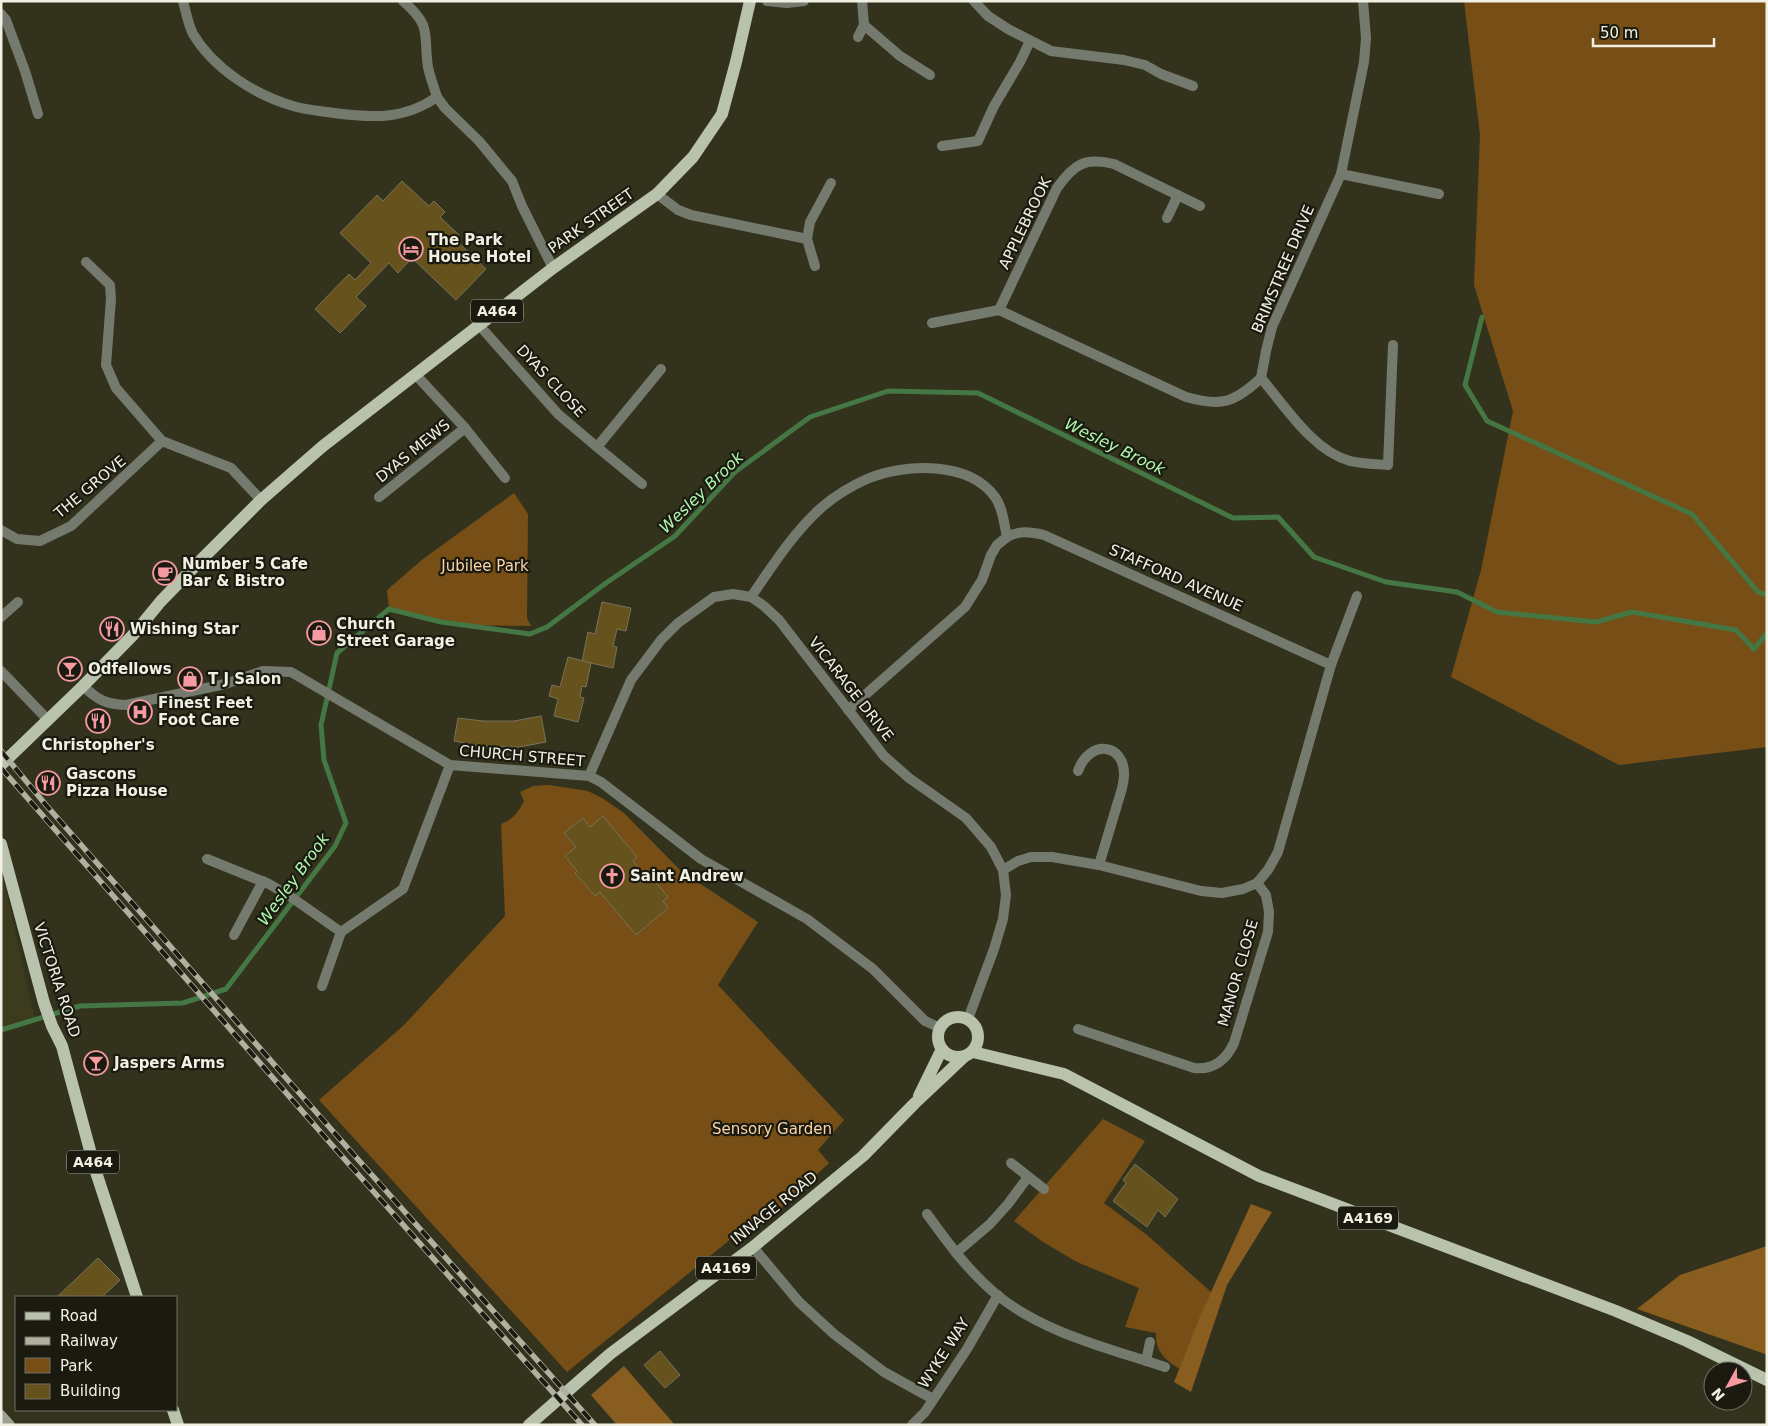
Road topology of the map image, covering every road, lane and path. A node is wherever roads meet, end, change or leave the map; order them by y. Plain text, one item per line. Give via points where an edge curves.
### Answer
1 (183, 1) edge
2 (403, 1) edge
3 (750, 1) edge
4 (767, 1) edge
5 (804, 1) edge
6 (862, 1) edge
7 (974, 1) edge
8 (1363, 1) edge
9 (1, 14) edge
10 (864, 25) junction
11 (858, 37) dead end
12 (1030, 41) junction
13 (930, 76) dead end
14 (1193, 86) dead end
15 (437, 97) junction
16 (38, 114) dead end
17 (942, 146) dead end
18 (1341, 174) junction
19 (831, 183) dead end
20 (657, 194) junction
21 (1439, 194) dead end
22 (1178, 196) junction
23 (1200, 206) dead end
24 (1167, 218) dead end
25 (807, 238) junction
26 (86, 262) dead end
27 (815, 266) dead end
28 (553, 268) junction
29 (999, 310) junction
30 (932, 322) dead end
31 (479, 325) junction
32 (1393, 345) dead end
33 (661, 369) dead end
34 (415, 374) junction
35 (1261, 378) junction
36 (465, 428) junction
37 (162, 441) junction
38 (597, 447) junction
39 (505, 478) dead end
40 (642, 484) dead end
41 (379, 497) dead end
42 (261, 500) junction
43 (1, 530) edge
44 (1007, 537) junction
45 (751, 596) junction
46 (1357, 596) dead end
47 (18, 602) dead end
48 (1, 617) edge
49 (1331, 665) junction
50 (1, 671) edge
51 (83, 686) junction
52 (848, 710) junction
53 (48, 720) junction
54 (1, 765) edge
55 (450, 765) junction
56 (1078, 771) dead end
57 (589, 776) junction
58 (1, 844) edge
59 (207, 859) dead end
60 (1099, 865) junction
61 (1002, 870) junction
62 (263, 881) junction
63 (1257, 883) junction
64 (341, 932) junction
65 (234, 936) dead end
66 (322, 986) dead end
67 (968, 1018) junction
68 (942, 1026) junction
69 (1078, 1029) dead end
70 (942, 1049) junction
71 (969, 1054) junction
72 (916, 1103) junction
73 (1011, 1163) dead end
74 (1028, 1177) junction
75 (1044, 1189) dead end
76 (927, 1214) dead end
77 (753, 1247) junction
78 (956, 1253) junction
79 (998, 1295) junction
80 (137, 1296) edge
81 (1150, 1342) dead end
82 (1146, 1361) junction
83 (1164, 1368) dead end
84 (1767, 1380) edge
85 (933, 1399) junction
86 (173, 1411) edge
87 (1, 1415) edge
88 (10, 1425) edge
89 (178, 1425) edge
90 (529, 1425) edge
91 (912, 1425) edge

1 - 15 street via 193,33 204,49 238,80 275,100 295,107 374,117 405,114
2 - 15 street via 425,26 428,66
3 - 20 main road, PARK STREET / A464 via 722,114 693,157
4 - 5 street
6 - 10 street
7 - 12 street via 988,16
8 - 18 street, BRIMSTREE DRIVE via 1364,62
9 - 16 street via 25,71
10 - 11 street
10 - 13 street via 900,56
12 - 14 street via 1051,51 1145,65
12 - 17 street via 978,141
15 - 28 street via 479,140 512,181
18 - 21 street
18 - 35 street, BRIMSTREE DRIVE via 1272,327
19 - 25 street via 810,222
20 - 25 street via 678,210 691,215
20 - 28 main road, PARK STREET / A464
22 - 23 street, APPLEBROOK
22 - 24 street
22 - 29 street, APPLEBROOK via 1114,164 1099,160 1078,165 1058,188
25 - 27 street
26 - 37 street via 110,285 106,365 116,388
28 - 31 main road, PARK STREET / A464
29 - 30 street
29 - 35 street via 1186,397 1206,402 1227,402 1247,392
31 - 34 main road, PARK STREET / A464
31 - 38 street, DYAS CLOSE via 558,414
32 - 35 street via 1388,465 1349,461 1332,454 1311,437
33 - 38 street
34 - 36 street
34 - 42 main road, PARK STREET / A464 via 323,446
36 - 39 street
36 - 41 street, DYAS MEWS
37 - 42 street via 231,468
37 - 43 street, THE GROVE via 71,526 40,541 17,539
38 - 40 street, DYAS CLOSE
42 - 51 main road, A464
44 - 45 street via 1002,510 996,498 972,478 935,468 888,472 847,489 823,506 784,548
44 - 49 street, STAFFORD AVENUE via 1016,532 1044,535
44 - 52 street via 990,555 982,580 965,607
45 - 52 street, VICARAGE DRIVE via 779,620
45 - 57 street via 714,597 661,640 631,680
46 - 49 street
47 - 48 street
49 - 63 street via 1278,852
50 - 53 street
51 - 53 main road, A464
51 - 55 street, CHURCH STREET via 96,699 126,705 225,684 263,671 292,672
52 - 61 street, VICARAGE DRIVE via 884,756 966,818 991,847
53 - 54 main road, A464
55 - 57 street, CHURCH STREET
55 - 64 street via 403,889
56 - 60 street via 1085,757 1102,748 1118,756 1124,772
57 - 68 street, CHURCH STREET via 700,859 807,919 873,969 925,1021
58 - 80 main road, VICTORIA ROAD / A464 via 44,1003 62,1046 95,1169
59 - 62 street
60 - 61 street via 1032,857
60 - 63 street via 1201,891 1222,893
61 - 67 street, VICARAGE DRIVE via 1006,895 1003,920
62 - 64 street
62 - 65 street
63 - 69 street, MANOR CLOSE via 1266,895 1270,912 1268,932 1234,1043 1221,1062 1204,1069 1194,1068
64 - 66 street
67 - 68 main road via 949,1019
67 - 71 main road via 978,1030 978,1042
68 - 70 main road, A4169 via 938,1035
70 - 71 main road, A4169 via 954,1057
70 - 72 main road, A4169
71 - 72 main road, A4169
71 - 84 main road, A4169 via 1064,1074 1259,1176 1616,1311
72 - 77 main road, INNAGE ROAD / A4169 via 863,1156
73 - 74 street
74 - 75 street
74 - 78 street via 990,1224
76 - 78 street
77 - 85 street via 799,1302 834,1334 884,1372
77 - 90 main road, INNAGE ROAD / A4169 via 610,1354
78 - 79 street
79 - 82 street via 1042,1323
79 - 85 street, WYKE WAY
81 - 82 street
82 - 83 street
85 - 91 street, WYKE WAY
86 - 89 main road
87 - 88 main road

